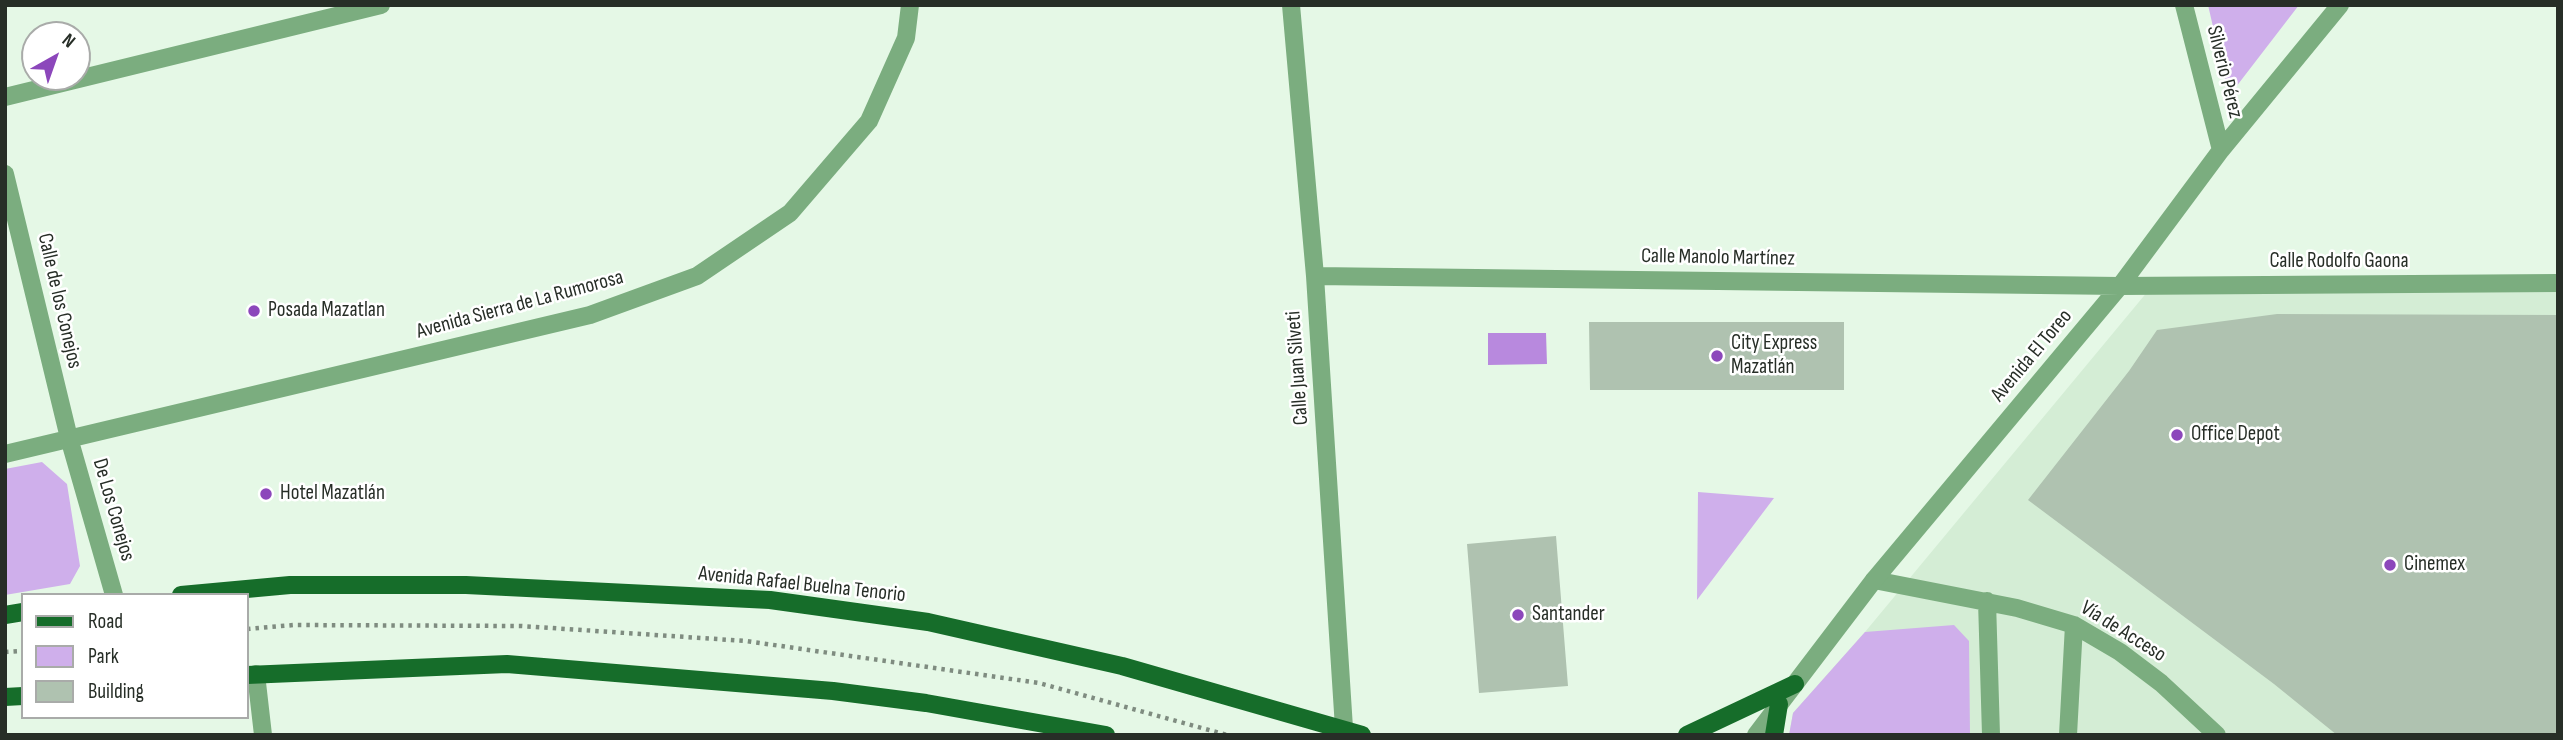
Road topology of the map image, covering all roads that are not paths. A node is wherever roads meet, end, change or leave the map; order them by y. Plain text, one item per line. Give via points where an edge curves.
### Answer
1 (381, 5) edge
2 (910, 5) edge
3 (1291, 5) edge
4 (2184, 5) edge
5 (2340, 5) edge
6 (332, 12) edge
7 (5, 97) edge
8 (2221, 150) junction
9 (5, 174) edge
10 (1315, 276) junction
11 (2558, 283) edge
12 (2120, 286) junction
13 (69, 438) junction
14 (5, 454) edge
15 (1874, 580) junction
16 (113, 593) edge
17 (203, 593) edge
18 (1987, 601) junction
19 (2074, 625) junction
20 (251, 674) edge
21 (1795, 684) junction
22 (1779, 704) junction
23 (1344, 728) junction
24 (262, 735) edge
25 (1105, 735) edge
26 (1362, 735) edge
27 (1687, 735) edge
28 (1756, 735) edge
29 (1774, 735) edge
30 (1991, 735) edge
31 (2068, 735) edge
32 (2217, 735) edge

1 - 6 street
2 - 13 street, Avenida Sierra de La Rumorosa via 906,38 869,121 790,213 697,276 590,315
3 - 10 street, Calle Juan Silveti
4 - 8 street, Silverio Pérez
5 - 8 street, Avenida El Toreo
6 - 7 street
8 - 12 street, Avenida El Toreo
9 - 13 street, Calle de los Conejos
10 - 12 street, Calle Manolo Martínez
10 - 23 street, Calle Juan Silveti
11 - 12 street, Calle Rodolfo Gaona
12 - 15 street, Avenida El Toreo
13 - 14 street, Avenida Sierra de La Rumorosa
13 - 16 street, De Los Conejos
15 - 18 street, Vía de Acceso
15 - 21 street, Avenida El Toreo
17 - 23 main road, Avenida Rafael Buelna Tenorio via 290,585 466,585 770,600 928,622 1122,666
18 - 19 street, Vía de Acceso
18 - 30 street
19 - 31 street
19 - 32 street, Vía de Acceso via 2161,682
20 - 24 street
20 - 25 main road via 507,664 833,691
21 - 22 street, Avenida El Toreo
21 - 27 main road
22 - 28 street, Avenida El Toreo
22 - 29 main road
23 - 26 main road, Avenida Rafael Buelna Tenorio

